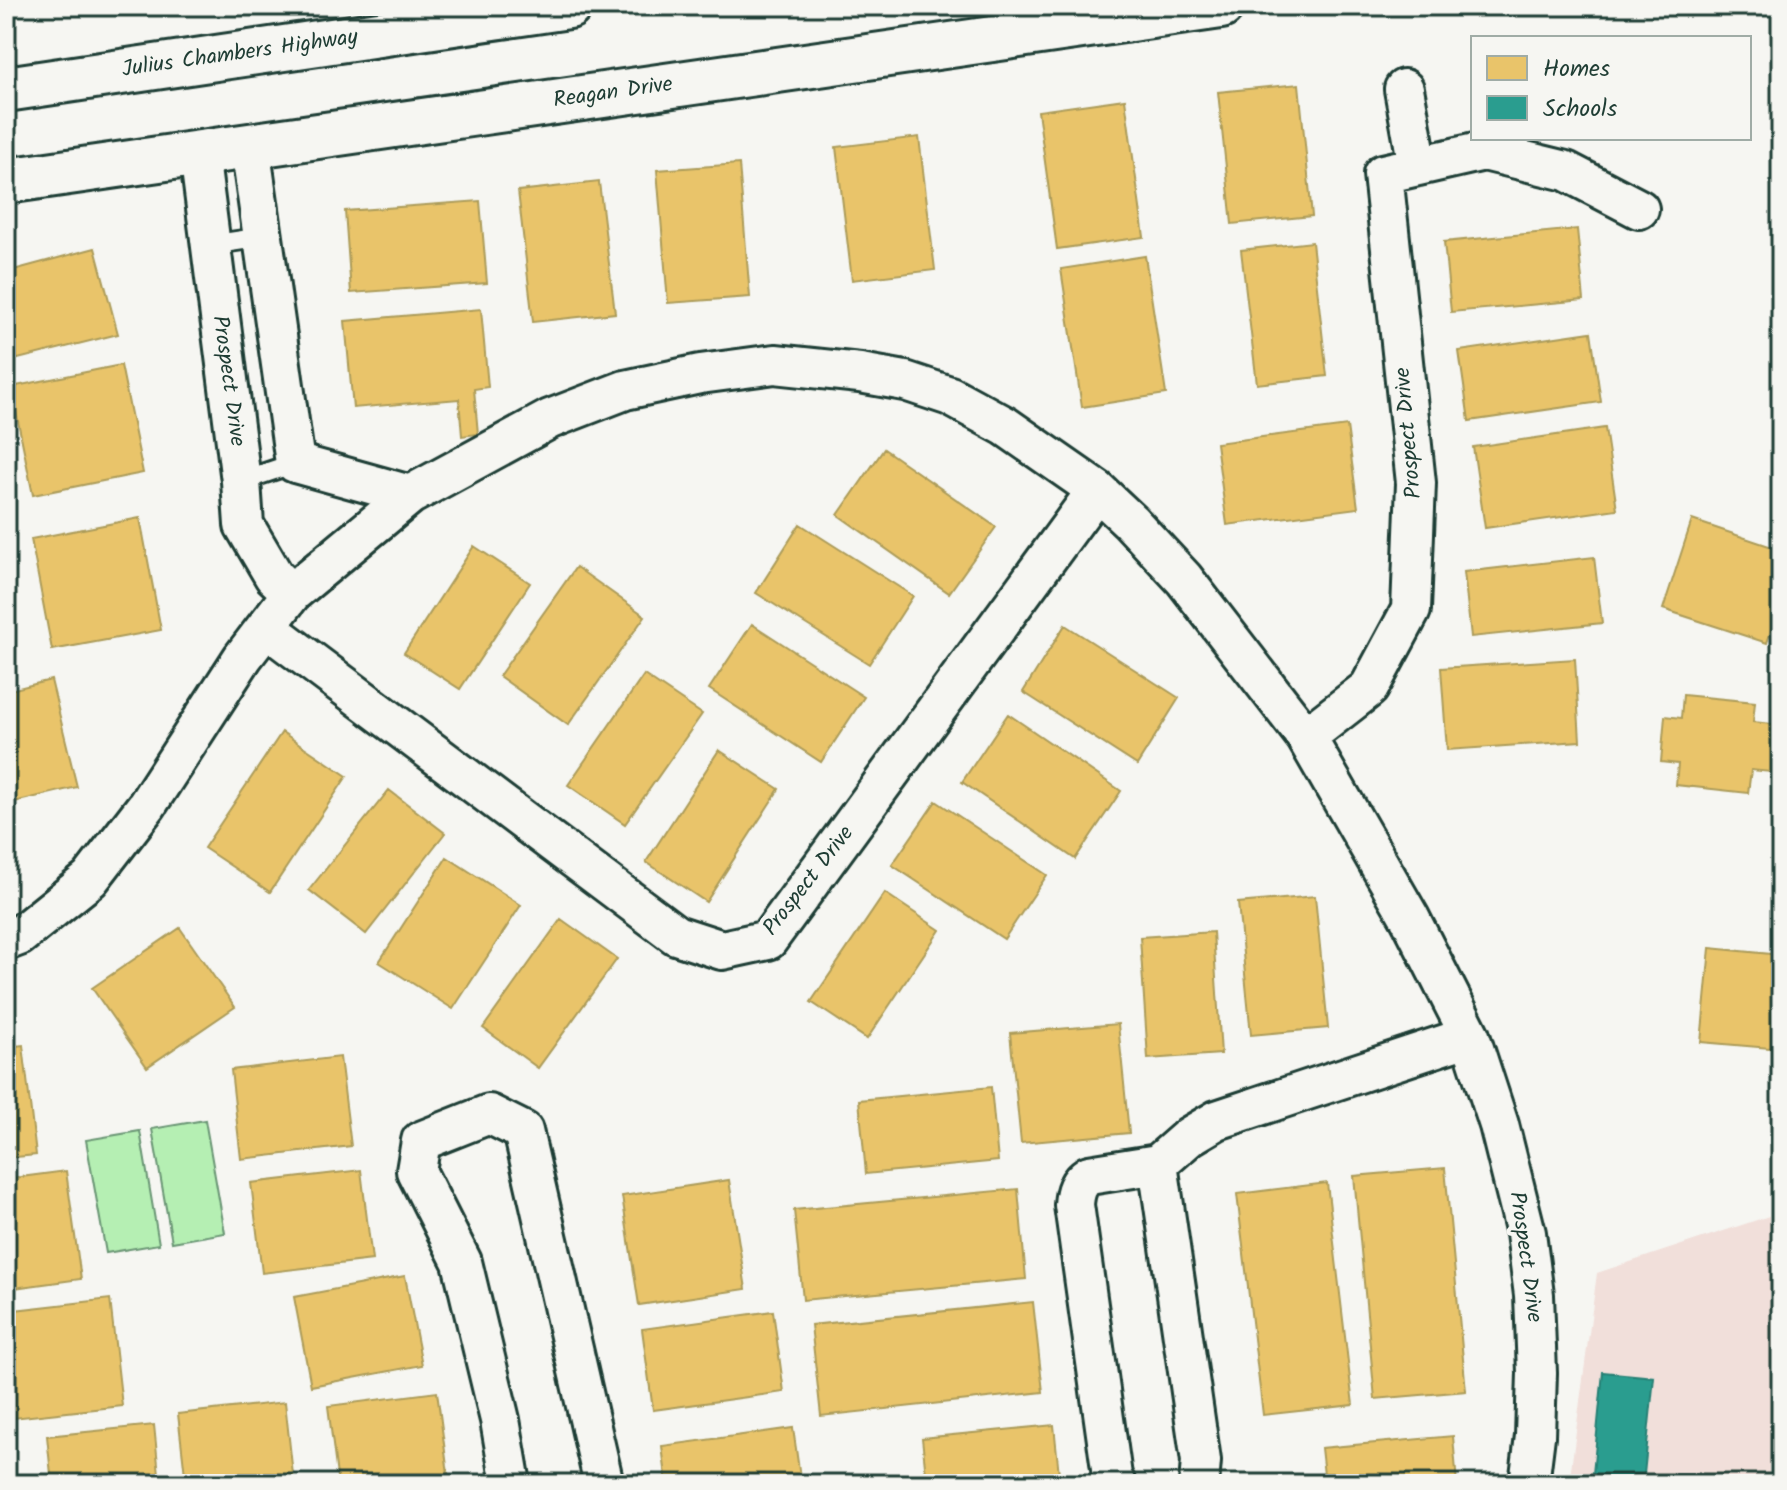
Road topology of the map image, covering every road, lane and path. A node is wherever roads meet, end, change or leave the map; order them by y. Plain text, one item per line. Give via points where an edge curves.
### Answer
1 (569, 6) edge
2 (1221, 6) edge
3 (6, 89) edge
4 (1404, 89) dead end
5 (250, 146) junction
6 (199, 153) junction
7 (1418, 166) junction
8 (6, 181) edge
9 (1639, 209) dead end
10 (263, 237) junction
11 (210, 245) junction
12 (295, 463) junction
13 (241, 481) junction
14 (1097, 490) junction
15 (410, 495) junction
16 (292, 593) junction
17 (267, 628) junction
18 (1306, 737) junction
19 (6, 941) edge
20 (1470, 1036) junction
21 (1158, 1164) junction
22 (511, 1484) edge
23 (604, 1484) edge
24 (1116, 1484) edge
25 (1199, 1484) edge
26 (1529, 1484) edge

1 - 3 main road, Julius Chambers Highway
2 - 5 main road, Reagan Drive
4 - 7 street
5 - 6 main road, Reagan Drive
5 - 10 street
6 - 8 main road, Reagan Drive
6 - 11 street, Prospect Drive
7 - 9 street, Prospect Drive via 1484,151 1566,171
7 - 18 street, Prospect Drive via 1383,174 1416,483 1411,610 1369,688
10 - 11 lane
10 - 12 street
11 - 13 street, Prospect Drive
12 - 13 lane
12 - 15 street
13 - 16 street, Prospect Drive via 244,525 274,576
14 - 15 street, Prospect Drive via 1005,426 950,396 905,381 775,364 625,390 550,419
14 - 17 street, Prospect Drive via 768,940 722,950 676,935
14 - 18 street, Prospect Drive via 1184,579
15 - 16 street, Prospect Drive
16 - 17 street, Prospect Drive
17 - 19 street, Prospect Drive via 90,879
18 - 20 street, Prospect Drive via 1410,918
20 - 21 street via 1217,1120
20 - 26 street, Prospect Drive via 1526,1233 1537,1373
21 - 24 street via 1089,1175 1074,1194
21 - 25 street via 1201,1461
22 - 23 street via 462,1262 416,1171 421,1141 489,1114 523,1131

